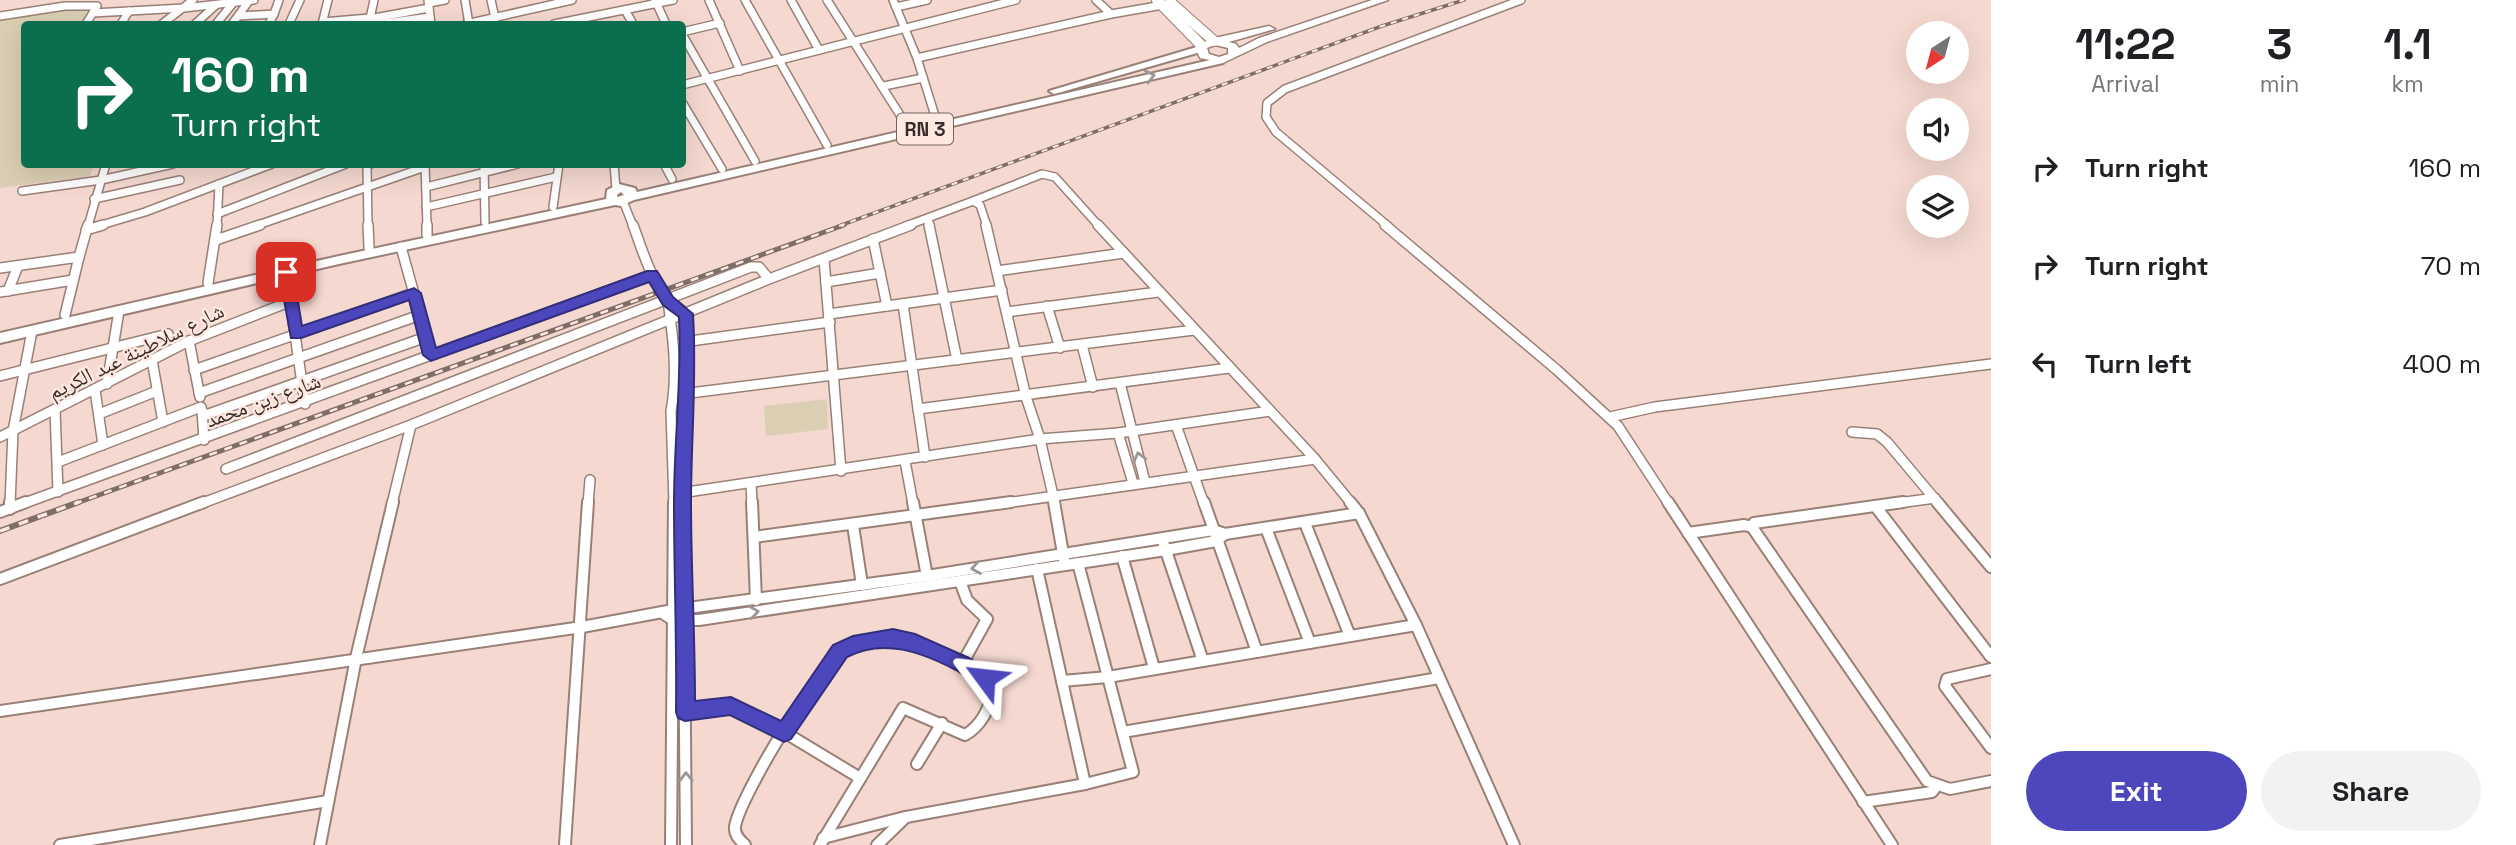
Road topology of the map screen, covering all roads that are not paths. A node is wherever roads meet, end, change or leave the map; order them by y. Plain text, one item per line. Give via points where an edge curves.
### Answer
1 (155, 0) edge
2 (193, 0) edge
3 (252, 0) edge
4 (279, 0) edge
5 (300, 0) edge
6 (328, 0) edge
7 (374, 0) edge
8 (445, 0) edge
9 (465, 0) edge
10 (491, 0) edge
11 (520, 0) edge
12 (572, 0) edge
13 (673, 0) edge
14 (709, 0) edge
15 (746, 0) edge
16 (791, 0) edge
17 (827, 0) edge
18 (927, 0) edge
19 (1016, 0) edge
20 (1096, 0) edge
21 (1362, 0) edge
22 (1382, 0) edge
23 (1521, 0) edge
24 (555, 2) edge
25 (655, 2) edge
26 (1163, 2) edge
27 (233, 3) junction
28 (429, 4) edge
29 (895, 4) edge
30 (216, 5) junction
31 (184, 8) junction
32 (145, 10) junction
33 (625, 10) junction
34 (523, 11) junction
35 (129, 12) junction
36 (93, 13) junction
37 (274, 14) junction
38 (1111, 14) junction
39 (0, 16) edge
40 (239, 16) junction
41 (591, 17) junction
42 (495, 18) junction
43 (369, 20) edge
44 (88, 21) edge
45 (123, 21) edge
46 (166, 21) edge
47 (198, 21) edge
48 (218, 21) edge
49 (235, 21) edge
50 (270, 21) edge
51 (290, 21) edge
52 (323, 21) edge
53 (431, 21) edge
54 (467, 21) edge
55 (481, 21) edge
56 (558, 21) edge
57 (572, 21) edge
58 (593, 21) edge
59 (631, 21) edge
60 (664, 21) edge
61 (720, 23) junction
62 (904, 29) junction
63 (686, 32) edge
64 (686, 40) edge
65 (855, 41) junction
66 (1216, 41) junction
67 (1201, 47) junction
68 (819, 50) junction
69 (1235, 54) junction
70 (917, 58) junction
71 (777, 61) junction
72 (1219, 61) junction
73 (740, 71) junction
74 (923, 78) junction
75 (708, 79) junction
76 (686, 84) edge
77 (884, 86) junction
78 (686, 109) edge
79 (936, 119) junction
80 (907, 126) junction
81 (827, 145) junction
82 (755, 161) junction
83 (105, 168) edge
84 (155, 168) edge
85 (261, 168) edge
86 (336, 168) edge
87 (369, 168) edge
88 (420, 168) edge
89 (425, 168) edge
90 (485, 168) edge
91 (558, 168) edge
92 (615, 168) edge
93 (666, 168) edge
94 (722, 169) junction
95 (556, 177) junction
96 (672, 179) junction
97 (101, 180) junction
98 (180, 180) dead end
99 (219, 184) junction
100 (368, 187) junction
101 (426, 187) junction
102 (22, 191) dead end
103 (485, 192) junction
104 (620, 195) junction
105 (94, 199) junction
106 (973, 201) junction
107 (426, 206) junction
108 (553, 207) junction
109 (217, 214) junction
110 (928, 218) junction
111 (485, 222) junction
112 (86, 230) junction
113 (427, 235) junction
114 (873, 239) junction
115 (216, 240) junction
116 (401, 247) junction
117 (369, 248) junction
118 (1124, 253) junction
119 (79, 257) junction
120 (824, 259) junction
121 (18, 266) junction
122 (0, 268) edge
123 (997, 271) junction
124 (286, 272) junction
125 (880, 273) junction
126 (652, 275) junction
127 (769, 279) junction
128 (73, 280) junction
129 (827, 282) junction
130 (208, 283) junction
131 (1002, 290) junction
132 (4, 291) edge
133 (1158, 292) junction
134 (414, 293) junction
135 (944, 297) junction
136 (667, 300) junction
137 (289, 302) junction
138 (903, 304) junction
139 (887, 306) junction
140 (1047, 306) junction
141 (119, 311) junction
142 (1007, 312) junction
143 (686, 314) junction
144 (65, 315) junction
145 (420, 315) junction
146 (830, 318) junction
147 (670, 320) junction
148 (0, 328) edge
149 (1194, 330) junction
150 (32, 331) junction
151 (168, 334) dead end
152 (296, 334) junction
153 (426, 337) junction
154 (0, 338) edge
155 (189, 341) junction
156 (674, 342) junction
157 (687, 342) junction
158 (1082, 345) junction
159 (1060, 348) junction
160 (111, 349) junction
161 (1016, 353) junction
162 (431, 355) junction
163 (299, 357) junction
164 (152, 360) junction
165 (957, 360) junction
166 (1991, 364) edge
167 (912, 365) junction
168 (1229, 368) junction
169 (23, 370) junction
170 (194, 370) junction
171 (0, 376) edge
172 (835, 377) junction
173 (301, 381) junction
174 (1120, 383) junction
175 (107, 384) junction
176 (1093, 387) junction
177 (95, 390) junction
178 (157, 391) junction
179 (199, 393) junction
180 (680, 395) junction
181 (1026, 397) junction
182 (305, 404) junction
183 (55, 409) junction
184 (918, 409) junction
185 (1270, 411) junction
186 (202, 412) junction
187 (99, 414) junction
188 (1610, 417) junction
189 (163, 422) junction
190 (411, 425) junction
191 (1176, 425) junction
192 (13, 430) junction
193 (1132, 431) junction
194 (1852, 432) dead end
195 (1118, 433) junction
196 (0, 438) edge
197 (1040, 439) junction
198 (204, 440) junction
199 (103, 445) junction
200 (925, 457) junction
201 (1315, 459) junction
202 (905, 461) junction
203 (58, 463) junction
204 (226, 469) dead end
205 (841, 471) junction
206 (1194, 475) junction
207 (590, 480) dead end
208 (1145, 482) junction
209 (751, 483) junction
210 (1133, 483) junction
211 (58, 492) junction
212 (678, 493) junction
213 (1053, 495) junction
214 (1935, 498) junction
215 (1876, 507) junction
216 (10, 509) junction
217 (0, 512) edge
218 (1359, 513) junction
219 (917, 516) junction
220 (1304, 523) junction
221 (853, 525) junction
222 (1752, 527) junction
223 (1266, 528) junction
224 (1213, 530) junction
225 (1688, 533) junction
226 (754, 537) junction
227 (1221, 537) junction
228 (1164, 545) junction
229 (1122, 556) junction
230 (1064, 560) junction
231 (1078, 563) junction
232 (1991, 567) edge
233 (1037, 569) junction
234 (927, 576) junction
235 (0, 579) edge
236 (960, 581) junction
237 (862, 585) junction
238 (756, 600) junction
239 (670, 615) junction
240 (686, 615) junction
241 (1416, 625) junction
242 (582, 627) junction
243 (1350, 636) junction
244 (1310, 643) junction
245 (1257, 652) junction
246 (1991, 657) edge
247 (356, 658) junction
248 (1203, 661) junction
249 (962, 664) junction
250 (1154, 668) junction
251 (1991, 669) edge
252 (1108, 677) junction
253 (1439, 678) junction
254 (1062, 681) junction
255 (0, 711) edge
256 (685, 712) junction
257 (942, 723) junction
258 (784, 732) junction
259 (1123, 732) junction
260 (1991, 748) edge
261 (918, 764) dead end
262 (860, 778) junction
263 (1991, 781) edge
264 (1085, 785) junction
265 (1935, 788) junction
266 (328, 801) junction
267 (1863, 802) junction
268 (906, 817) junction
269 (822, 842) edge
270 (60, 845) edge
271 (320, 845) edge
272 (565, 845) edge
273 (671, 845) edge
274 (686, 845) edge
275 (745, 845) edge
276 (877, 845) edge
277 (1514, 845) edge
278 (1892, 845) edge

1 - 32 street
2 - 31 street
3 - 27 street
3 - 40 street
4 - 37 street
5 - 51 street
6 - 52 street
7 - 43 street
8 - 28 street
9 - 54 street
10 - 42 street
11 - 34 street
12 - 24 street
13 - 25 street
14 - 61 street
15 - 71 street
16 - 68 street
17 - 65 street
18 - 29 street
19 - 62 street
20 - 38 street
21 - 66 highway
22 - 69 highway
23 - 188 street via 1285,89 1270,99 1265,114 1276,132
24 - 34 street
24 - 56 street
25 - 33 street
25 - 60 street
26 - 38 street
26 - 66 main road
26 - 67 main road
27 - 30 street
27 - 48 street
28 - 43 street
28 - 53 street
29 - 62 street
30 - 31 street
30 - 47 street
31 - 32 street
31 - 46 street
32 - 35 street
33 - 41 street
33 - 59 street
34 - 42 street
35 - 36 street
35 - 45 street
36 - 39 street via 97,6 79,0
36 - 44 street
37 - 40 street
37 - 50 street
38 - 70 street
40 - 49 street
41 - 57 street
41 - 58 street
42 - 55 street
61 - 63 street
61 - 73 street
62 - 65 street
62 - 70 street
64 - 75 street
65 - 68 street
65 - 77 street
66 - 67 highway
66 - 69 highway via 1231,46
67 - 72 highway via 1204,56
67 - 79 main road, RN 3
68 - 71 street
69 - 72 highway
70 - 74 street
71 - 73 street
71 - 81 street
104 -> 72 main road, RN 3
73 - 75 street
74 - 77 street
74 - 79 street
75 - 76 street
75 - 82 street
77 - 80 street
78 - 94 street
79 - 80 main road, RN 3
80 - 81 main road, RN 3
81 - 82 main road, RN 3
82 - 94 main road, RN 3
83 - 97 street
84 - 97 street
85 - 99 street
86 - 109 street
87 - 100 street
88 - 100 street
89 - 101 street
90 - 101 street
90 - 103 street
91 - 95 street
92 - 104 street
93 - 96 street
94 - 96 main road, RN 3
95 - 103 street
95 - 108 street
96 - 104 main road, RN 3
97 - 102 street
97 - 105 street
98 - 105 street
99 - 109 street
99 - 112 street
100 - 115 street
100 - 117 street
101 - 107 street
103 - 107 street
103 - 111 street
104 - 108 main road, RN 3
104 - 116 main road, RN 3
104 - 126 street
105 - 112 street
106 - 110 street
106 - 118 street via 1035,176 1051,175
106 - 123 street via 984,215
107 - 113 street
108 - 111 main road, RN 3
109 - 115 street
110 - 114 street
110 - 135 street
111 - 113 main road, RN 3
112 - 119 street
113 - 117 main road, RN 3
114 - 120 street
114 - 125 street
115 - 130 street
116 - 124 main road, RN 3
116 - 134 street
117 - 130 main road, RN 3
118 - 123 street
118 - 133 street
119 - 121 street
119 - 128 street
120 - 127 street
120 - 129 street
121 - 122 street
121 - 132 street
123 - 131 street
124 - 137 street
124 - 141 main road, RN 3
125 - 129 street
125 - 139 street
126 - 136 street
126 - 162 street, شارع زين محمد
127 - 136 street via 759,267 751,267
127 - 143 street
128 - 132 street
128 - 144 street
129 - 146 street
130 - 144 main road, RN 3
131 - 135 street
131 - 142 street
133 - 140 street
133 - 149 street
134 - 145 street
134 - 152 street
135 - 138 street
135 - 165 street
136 - 143 street
136 - 147 street
136 - 204 street
137 - 152 street
137 - 155 street, شارع سلاطينة عبد الكريم
138 - 139 street
138 - 167 street
139 - 146 street
140 - 142 street
140 - 159 street
141 - 150 main road, RN 3
141 - 160 street
142 - 161 street
143 - 147 street
143 - 157 street
144 - 148 main road, RN 3
145 - 153 street
145 - 163 street
146 - 157 street
146 - 172 street
147 - 156 street
147 - 190 street
149 - 158 street
149 - 168 street
150 - 154 main road, RN 3
150 - 169 street
151 - 160 street
152 - 163 street
152 - 170 street
153 - 162 street
153 - 173 street
155 - 164 street, شارع سلاطينة عبد الكريم
155 - 170 street
156 - 157 street
156 - 180 street
157 - 180 street
158 - 159 street
158 - 176 street
159 - 161 street
160 - 169 street
160 - 175 street
161 - 165 street
161 - 181 street
162 - 182 street, شارع زين محمد
163 - 173 street
163 - 179 street
164 - 175 street, شارع سلاطينة عبد الكريم
164 - 178 street
165 - 167 street
166 - 188 street via 1655,407
167 - 172 street
167 - 184 street
168 - 174 street
168 - 185 street
169 - 171 street
169 - 192 street
170 - 179 street
172 - 180 street
172 - 205 street
173 - 182 street
173 - 186 street
174 - 176 street
174 - 193 street
175 - 177 street, شارع سلاطينة عبد الكريم
176 - 181 street
177 - 183 street, شارع سلاطينة عبد الكريم
177 - 187 street
178 - 187 street
178 - 189 street
179 - 186 street
180 - 212 street via 671,411
181 - 184 street
181 - 197 street
182 - 198 street, شارع زين محمد
183 - 192 street, شارع سلاطينة عبد الكريم
183 - 203 street
184 - 200 street
185 - 191 street
185 - 201 street
186 - 189 street
186 - 198 street
187 - 199 street
188 - 225 street
189 - 199 street
190 - 235 street
190 - 247 street
191 - 193 street
191 - 206 street
192 - 196 street, شارع سلاطينة عبد الكريم
192 - 216 street
193 - 195 street
208 -> 193 street
194 - 214 street via 1877,434 1888,442
195 - 197 street
195 - 210 street
197 - 200 street
197 - 213 street
198 - 211 street, شارع زين محمد
199 - 203 street
200 - 202 street
201 - 206 street
201 - 218 street
202 - 205 street
202 - 219 street
203 - 211 street
205 - 209 street
206 - 208 street
206 - 224 street
207 - 242 street
208 - 210 street
209 - 212 street
209 - 226 street
210 - 213 street
211 - 216 street, شارع زين محمد
212 - 239 street
212 - 240 street
213 - 219 street
213 - 230 street
214 - 215 street
214 - 232 street
215 - 222 street via 1754,523
215 - 246 street
216 - 217 street, شارع زين محمد
218 - 220 street
218 - 241 street
219 - 221 street
219 - 234 street
220 - 223 street
220 - 243 street
221 - 226 street
221 - 237 street
222 - 225 street
222 - 265 street via 1914,765
223 - 227 street
223 - 244 street
224 - 227 street
224 - 228 street
225 - 267 street
226 - 238 street
227 - 228 street
227 - 245 street
228 - 229 street
228 - 230 street
228 - 248 street
229 - 231 street
229 - 250 street
230 - 231 street
230 - 233 street
230 -> 234 street
231 - 252 street
233 - 236 street
233 - 254 street
234 - 237 street
240 -> 236 street
236 - 249 street via 969,603 987,619
237 - 238 street
238 - 240 street
239 - 240 street
239 - 242 street
239 - 273 street
240 - 256 street
241 - 243 street
241 - 253 street
242 - 247 street
242 - 272 street
243 - 244 street
244 - 245 street
245 - 248 street
247 - 255 street
247 - 266 street
248 - 250 street
249 - 257 street via 985,678 993,694 991,701 970,734
249 - 258 street via 902,639 844,648
250 - 252 street
251 - 260 street via 1947,679 1945,686
252 - 254 street
252 - 259 street
253 - 259 street
253 - 277 street
254 - 264 street
256 - 258 street via 731,706
274 -> 256 street
257 - 261 street
257 - 262 street via 903,708
258 - 262 street
258 - 275 street via 741,807 735,827
259 - 264 street via 1133,772
262 - 269 street
263 - 265 street via 1948,790
264 - 268 street
265 - 267 street
266 - 270 street
266 - 271 street
267 - 278 street
268 - 269 street
268 - 276 street

